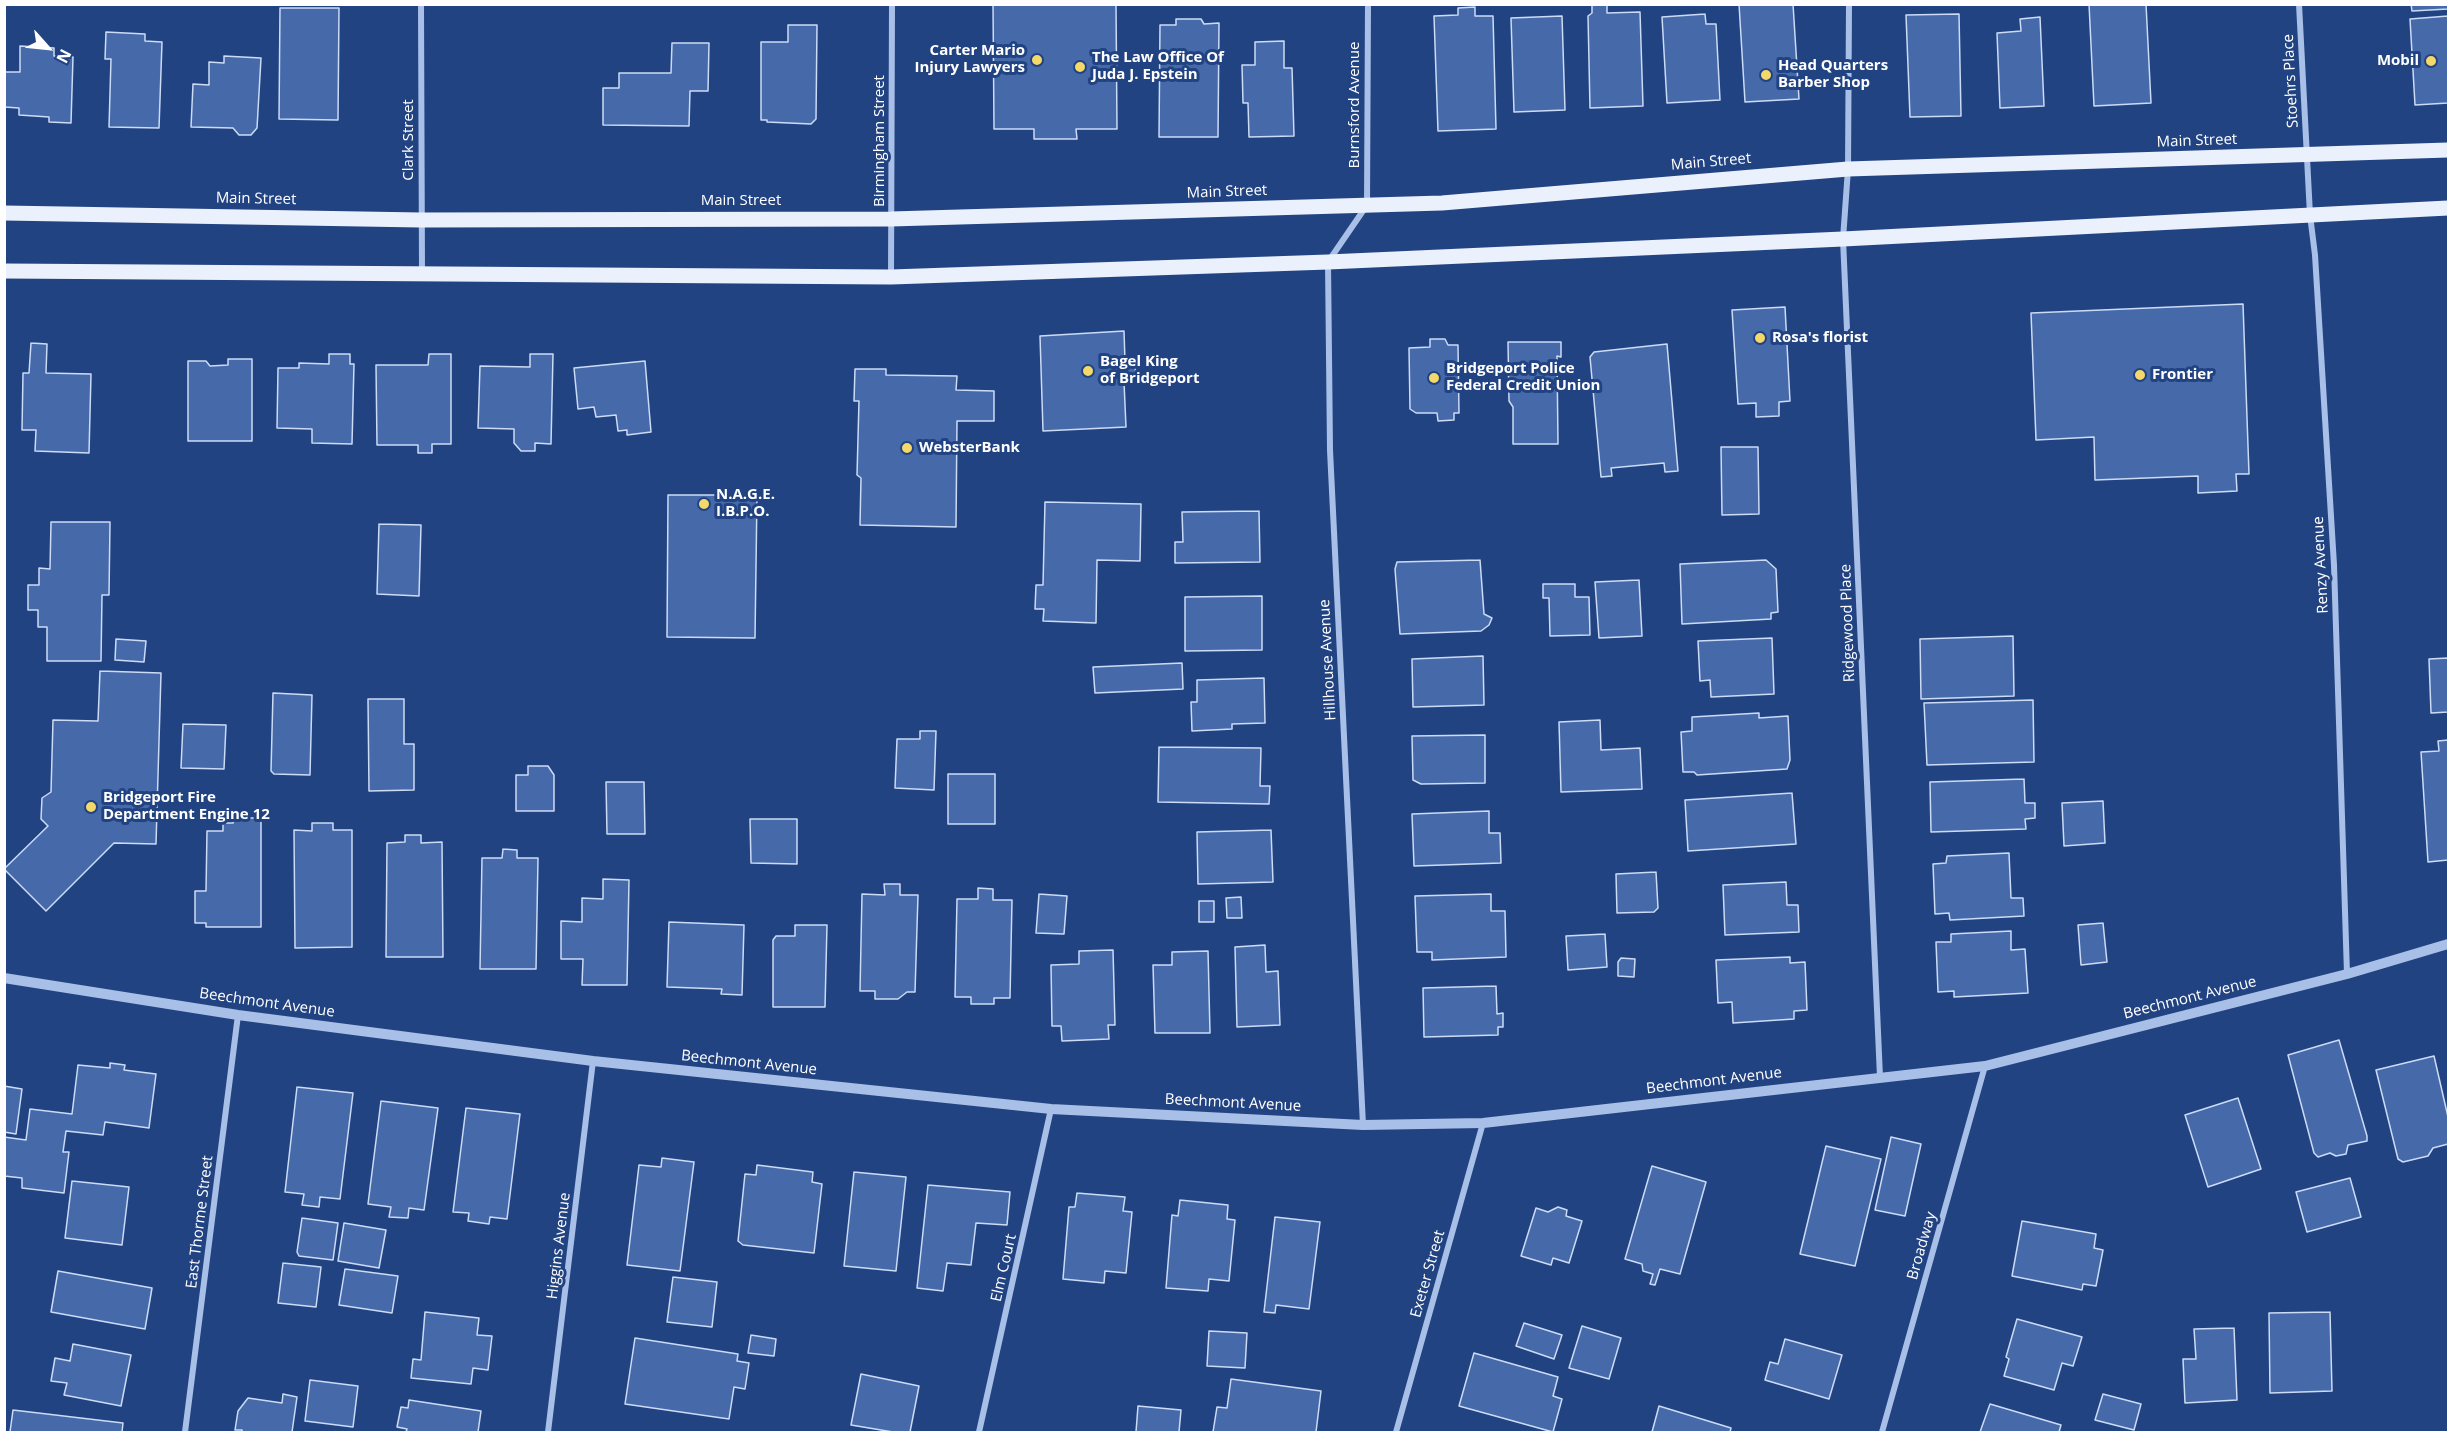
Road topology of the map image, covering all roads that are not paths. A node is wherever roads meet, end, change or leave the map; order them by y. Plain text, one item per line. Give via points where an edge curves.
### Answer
1 (421, 4) edge
2 (892, 4) edge
3 (1368, 4) edge
4 (1849, 4) edge
5 (2299, 4) edge
6 (2448, 150) edge
7 (2307, 156) junction
8 (1848, 169) junction
9 (1366, 205) junction
10 (2448, 208) edge
11 (4, 213) edge
12 (2310, 215) junction
13 (891, 219) junction
14 (421, 220) junction
15 (1843, 239) junction
16 (1328, 262) junction
17 (4, 271) edge
18 (422, 276) junction
19 (891, 277) junction
20 (2448, 944) edge
21 (2347, 974) junction
22 (4, 978) edge
23 (238, 1015) junction
24 (593, 1061) junction
25 (1985, 1066) junction
26 (1880, 1077) junction
27 (1051, 1109) junction
28 (1484, 1123) junction
29 (1363, 1125) junction
30 (185, 1432) edge
31 (548, 1432) edge
32 (979, 1432) edge
33 (1396, 1432) edge
34 (1882, 1432) edge

1 - 14 street, Clark Street
2 - 13 street, Birmingham Street
3 - 9 street, Burnsford Avenue
4 - 8 street, Ridgewood Place
5 - 7 street, Stoehrs Place
6 - 7 main road, Main Street
7 - 8 main road, Main Street
7 - 12 street, Renzy Avenue
8 - 9 main road, Main Street
8 - 15 street, Ridgewood Place
9 - 13 main road, Main Street
9 - 16 street
10 - 12 main road
11 - 14 main road, Main Street
12 - 15 main road
12 - 21 street, Renzy Avenue via 2334,565
13 - 14 main road, Main Street
13 - 19 street, Birmingham Street
14 - 18 street, Clark Street
15 - 16 main road
15 - 26 street, Ridgewood Place
16 - 19 main road
16 - 29 street, Hillhouse Avenue via 1330,450
17 - 18 main road
18 - 19 main road
20 - 21 street, Beechmont Avenue
21 - 25 street, Beechmont Avenue
22 - 23 street, Beechmont Avenue
23 - 24 street, Beechmont Avenue
23 - 30 street, East Thorme Street
24 - 27 street, Beechmont Avenue
24 - 31 street, Higgins Avenue
25 - 26 street, Beechmont Avenue
25 - 34 street, Broadway
26 - 28 street, Beechmont Avenue
27 - 29 street, Beechmont Avenue
27 - 32 street, Elm Court
28 - 29 street, Beechmont Avenue
28 - 33 street, Exeter Street

